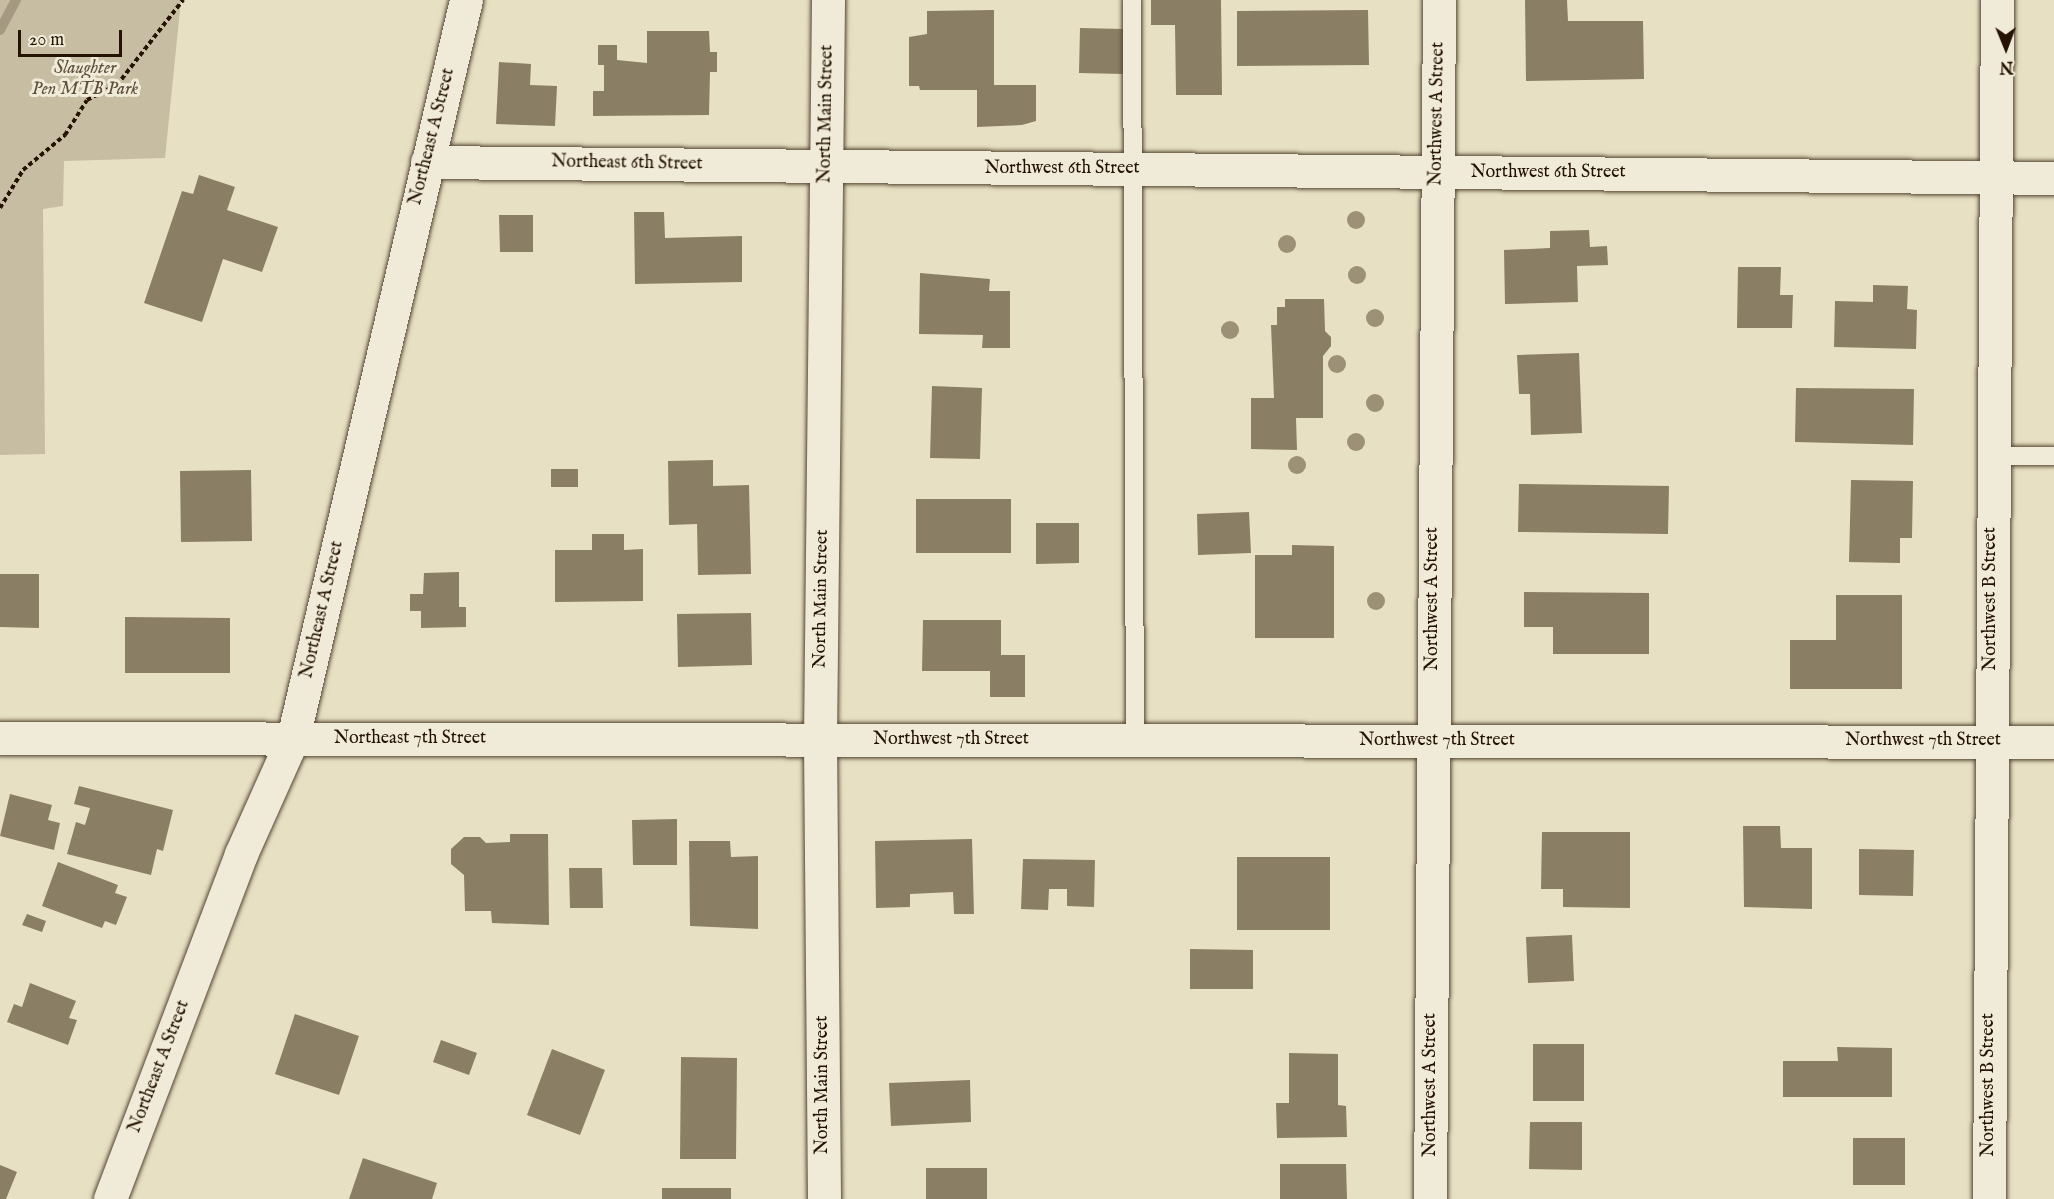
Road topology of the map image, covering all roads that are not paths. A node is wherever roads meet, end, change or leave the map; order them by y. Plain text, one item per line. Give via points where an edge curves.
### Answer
1 (466, 0) edge
2 (828, 0) edge
3 (1132, 0) edge
4 (1439, 0) edge
5 (1997, 0) edge
6 (427, 162) junction
7 (826, 167) junction
8 (1131, 170) junction
9 (1437, 172) junction
10 (1996, 177) junction
11 (2054, 178) edge
12 (1993, 456) junction
13 (2054, 456) edge
14 (0, 738) edge
15 (293, 738) junction
16 (820, 740) junction
17 (1135, 740) junction
18 (1432, 741) junction
19 (1990, 741) junction
20 (2054, 742) edge
21 (110, 1199) edge
22 (824, 1199) edge
23 (1430, 1199) edge
24 (1989, 1199) edge

1 - 6 street, Northeast A Street
2 - 7 street, North Main Street
3 - 8 lane
4 - 9 street, Northwest A Street
5 - 10 street, Northwest B Street
6 - 7 street, Northeast 6th Street
6 - 15 street, Northeast A Street
7 - 8 street, Northwest 6th Street
7 - 16 street, North Main Street
8 - 9 street, Northwest 6th Street
8 - 17 lane
9 - 10 street, Northwest 6th Street
9 - 18 street, Northwest A Street
10 - 11 street, Northwest 6th Street
10 - 12 street, Northwest B Street
12 - 13 lane
12 - 19 street, Northwest B Street
14 - 15 street, Northeast 7th Street
15 - 16 street, Northeast 7th Street
15 - 21 street, Northeast A Street via 242,854
16 - 17 street, Northwest 7th Street
16 - 22 street, North Main Street
17 - 18 street, Northwest 7th Street
18 - 19 street, Northwest 7th Street
18 - 23 street, Northwest A Street
19 - 20 street, Northwest 7th Street
19 - 24 street, Northwest B Street

